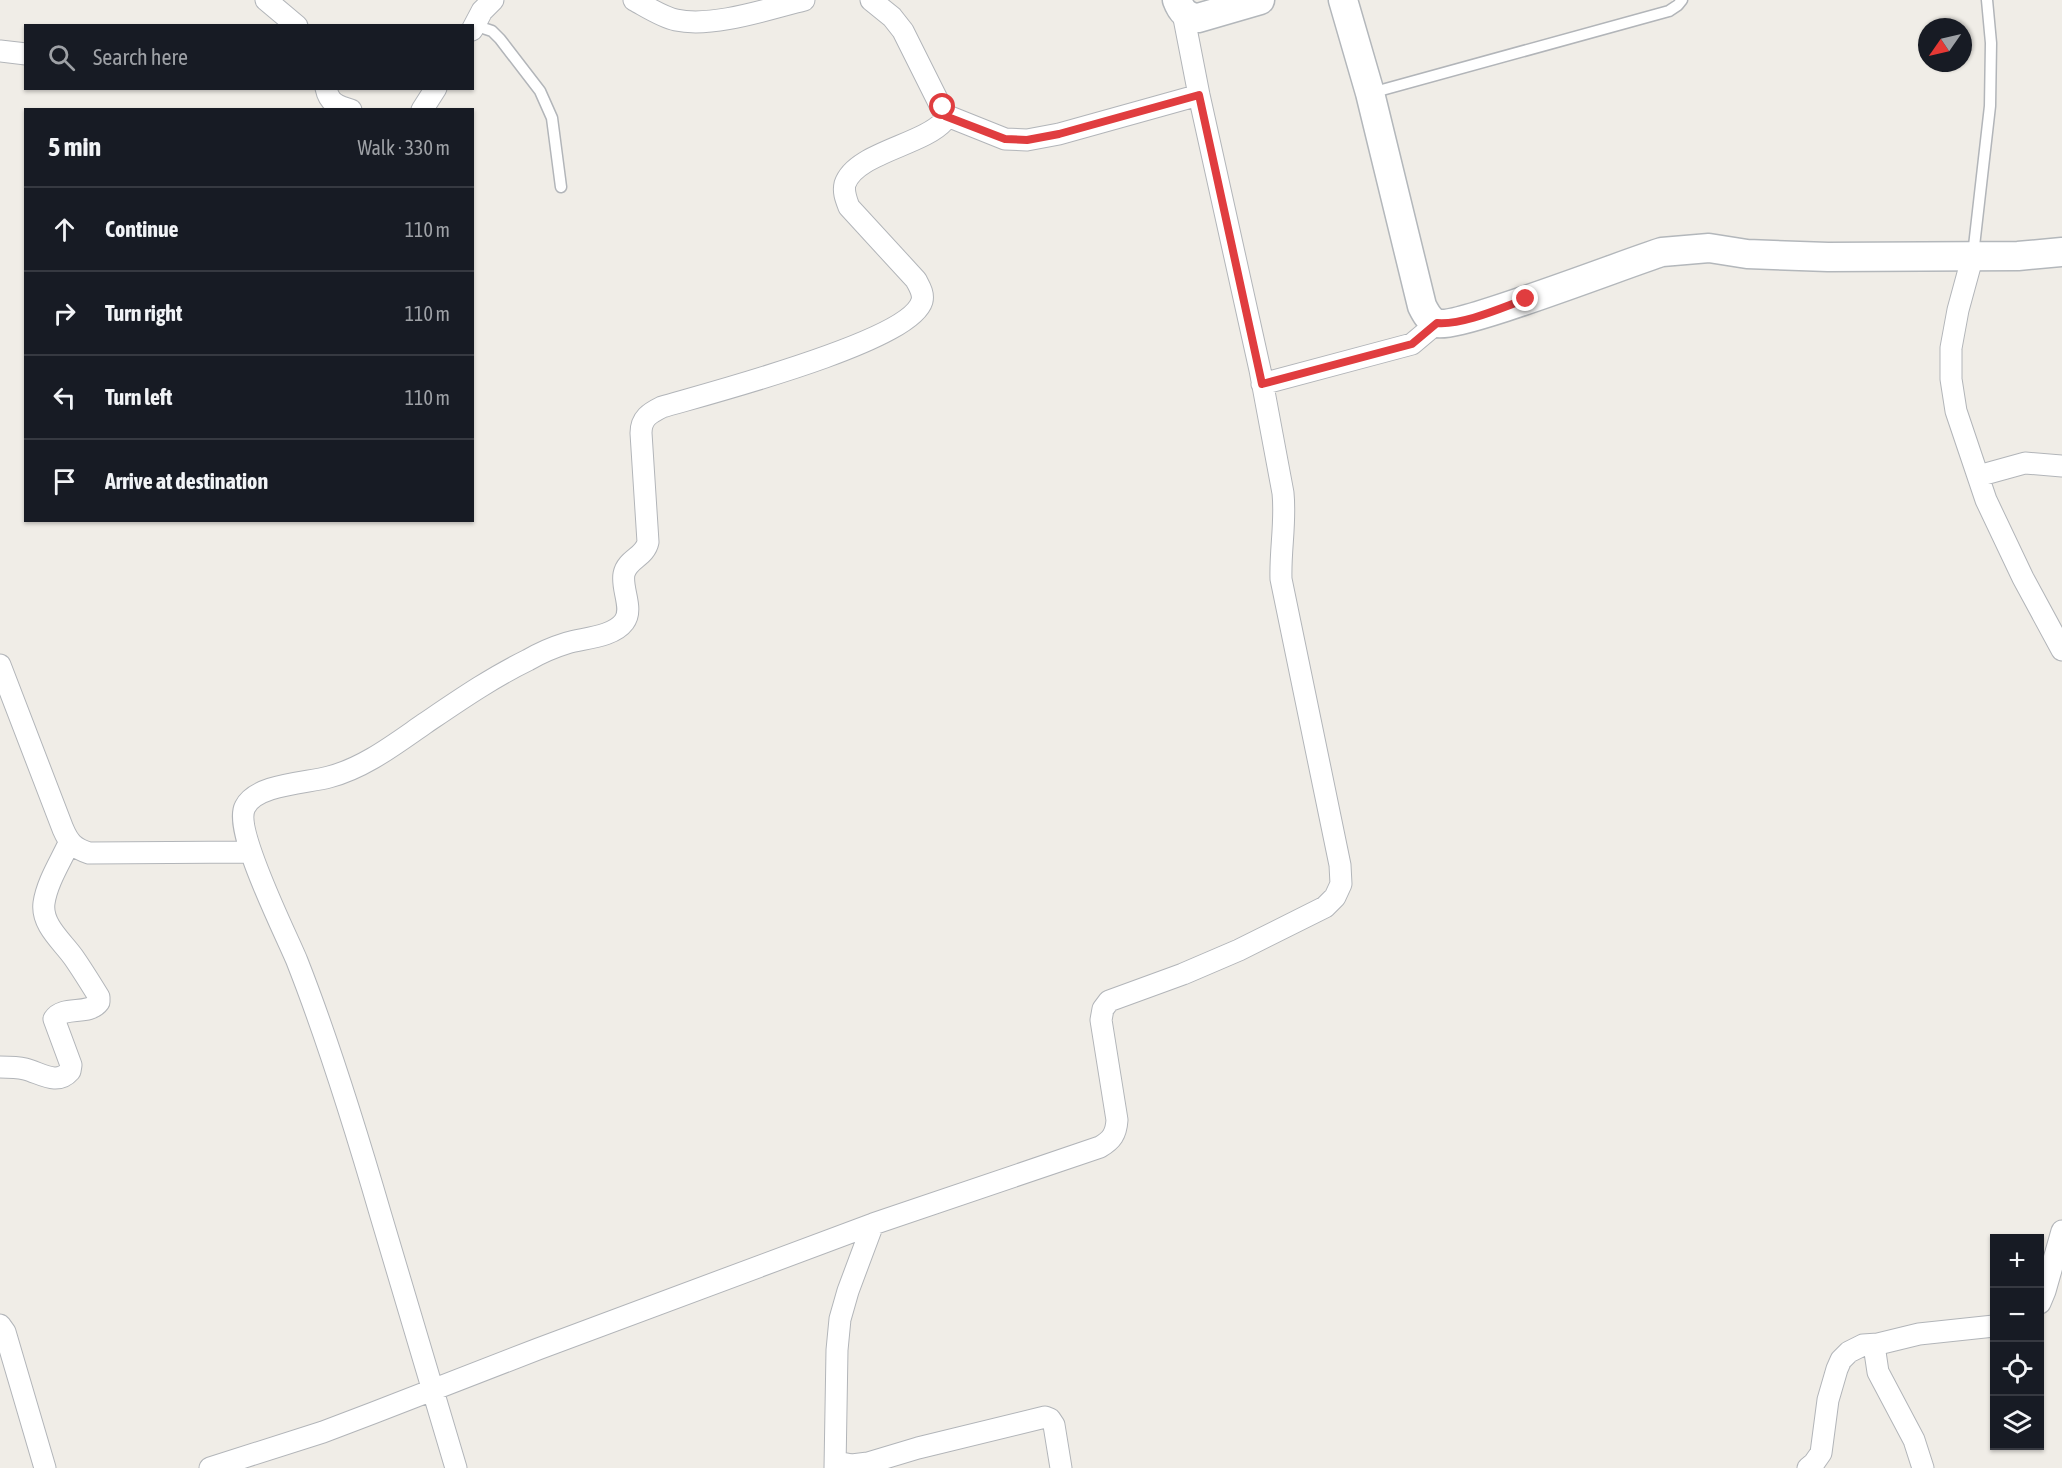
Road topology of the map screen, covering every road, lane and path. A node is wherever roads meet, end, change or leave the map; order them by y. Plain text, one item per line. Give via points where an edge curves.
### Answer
1 (266, 0) edge
2 (493, 0) edge
3 (634, 0) edge
4 (804, 0) edge
5 (871, 0) edge
6 (1260, 0) edge
7 (1343, 0) edge
8 (1682, 0) edge
9 (1988, 0) edge
10 (1180, 7) edge
11 (295, 24) edge
12 (474, 26) edge
13 (474, 28) edge
14 (0, 51) edge
15 (24, 54) edge
16 (326, 90) edge
17 (435, 90) edge
18 (1370, 93) junction
19 (1199, 95) junction
20 (345, 108) edge
21 (423, 108) edge
22 (945, 116) junction
23 (561, 187) dead end
24 (2062, 252) edge
25 (1972, 255) junction
26 (1437, 323) junction
27 (1262, 384) junction
28 (2062, 466) edge
29 (1978, 476) junction
30 (2062, 650) edge
31 (0, 665) edge
32 (69, 843) junction
33 (250, 852) junction
34 (0, 1067) edge
35 (873, 1224) junction
36 (2062, 1231) edge
37 (2044, 1293) edge
38 (0, 1325) edge
39 (1990, 1327) edge
40 (1878, 1344) junction
41 (433, 1390) junction
42 (836, 1465) edge
43 (45, 1468) edge
44 (210, 1468) edge
45 (456, 1468) edge
46 (1061, 1468) edge
47 (1808, 1468) edge
48 (1923, 1468) edge

1 - 11 street
2 - 12 street
3 - 4 street via 674,20 691,23
5 - 22 street via 903,30
6 - 10 street via 1198,18 1190,18
7 - 18 street
8 - 18 lane via 1669,11
9 - 25 lane via 1990,106
10 - 19 street
13 - 23 lane via 492,31 540,91 552,118
14 - 15 street
16 - 20 street via 335,105
17 - 21 street
18 - 26 street via 1422,306 1430,320
19 - 22 street via 1027,140 1005,139
19 - 27 street
22 - 33 street via 944,122 933,130 862,164 851,172 845,184 849,207 916,280 922,292 922,302 916,309 899,324 849,349 662,407 644,419 641,433 648,542 646,550 624,571 628,613 624,622 606,633 544,652 498,675 355,768 291,783 252,799 242,818
24 - 25 street
25 - 26 street via 1828,257 1685,249 1662,252 1486,313
25 - 29 street via 1958,310 1951,379 1956,411
26 - 27 street via 1412,344
27 - 35 street via 1285,513 1281,579 1340,865 1341,884 1335,897 1308,917 1239,950 1109,1001 1101,1020 1117,1120 1111,1140 1042,1168
28 - 29 street via 2025,463
29 - 30 street via 2004,540
31 - 32 street
32 - 33 street via 89,853
32 - 34 street via 47,890 45,915 99,1002 93,1008 59,1014 54,1019 70,1065 66,1076 52,1078 24,1069
33 - 41 street via 297,961 339,1074
35 - 41 street
35 - 42 street via 840,1318
36 - 37 street
38 - 43 street
39 - 40 street via 1919,1334
40 - 47 street via 1863,1345 1841,1360 1828,1400 1821,1453
40 - 48 street via 1878,1372 1914,1440
41 - 44 street
41 - 45 street
42 - 46 street via 868,1463 1045,1417 1054,1425

